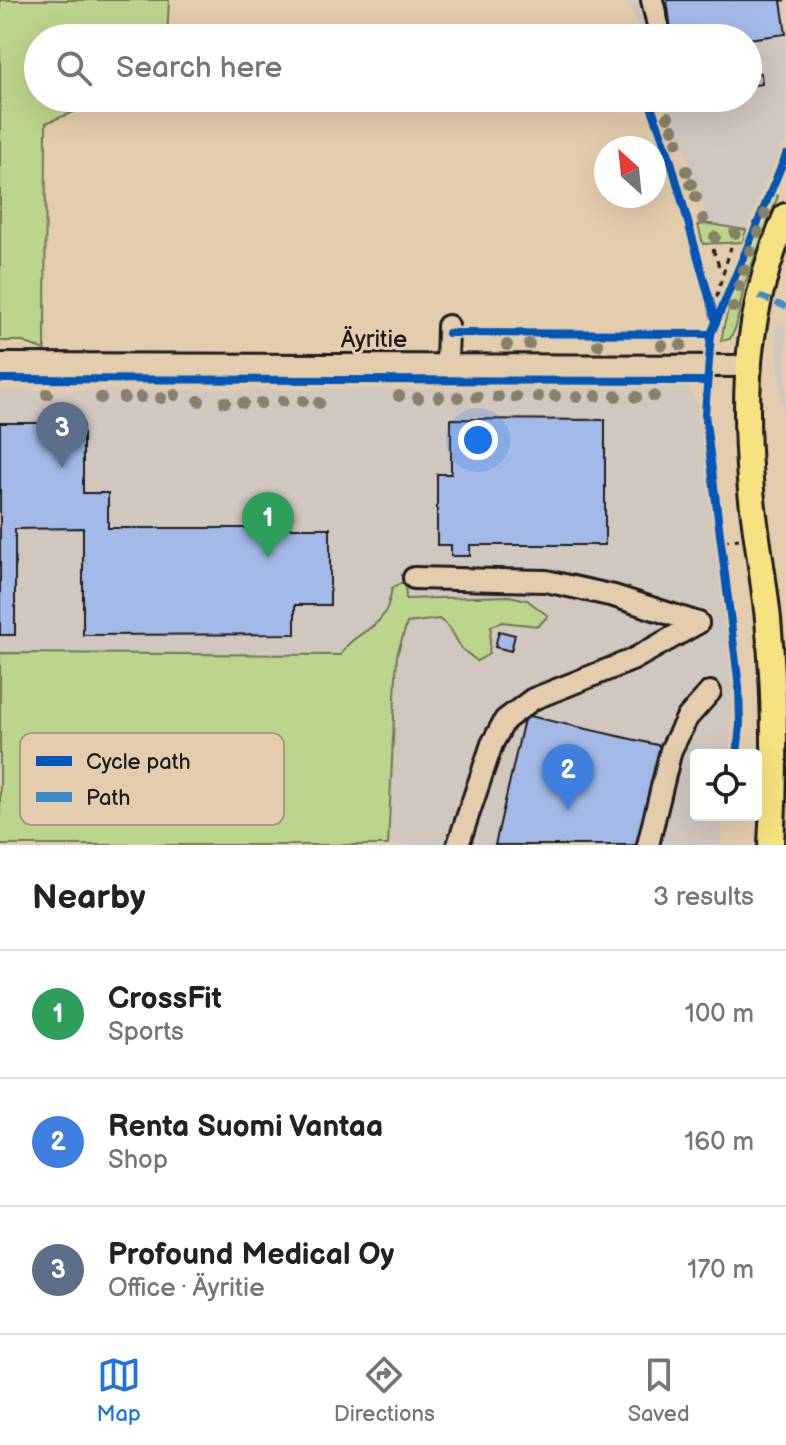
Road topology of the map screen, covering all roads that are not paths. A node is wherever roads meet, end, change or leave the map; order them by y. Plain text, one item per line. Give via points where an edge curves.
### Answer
1 (652, 0) edge
2 (658, 24) edge
3 (786, 216) edge
4 (448, 326) dead end
5 (0, 364) edge
6 (447, 365) junction
7 (748, 366) junction
8 (414, 578) dead end
9 (710, 692) dead end
10 (458, 845) edge
11 (648, 845) edge
12 (771, 845) edge

1 - 2 street
3 - 7 main road via 759,296
4 - 6 street
5 - 6 street, Äyritie
6 - 7 street, Äyritie
7 - 12 main road via 750,482 773,683
8 - 10 street via 546,581 698,623 632,660 533,699 505,720
9 - 11 street via 687,718 671,750

